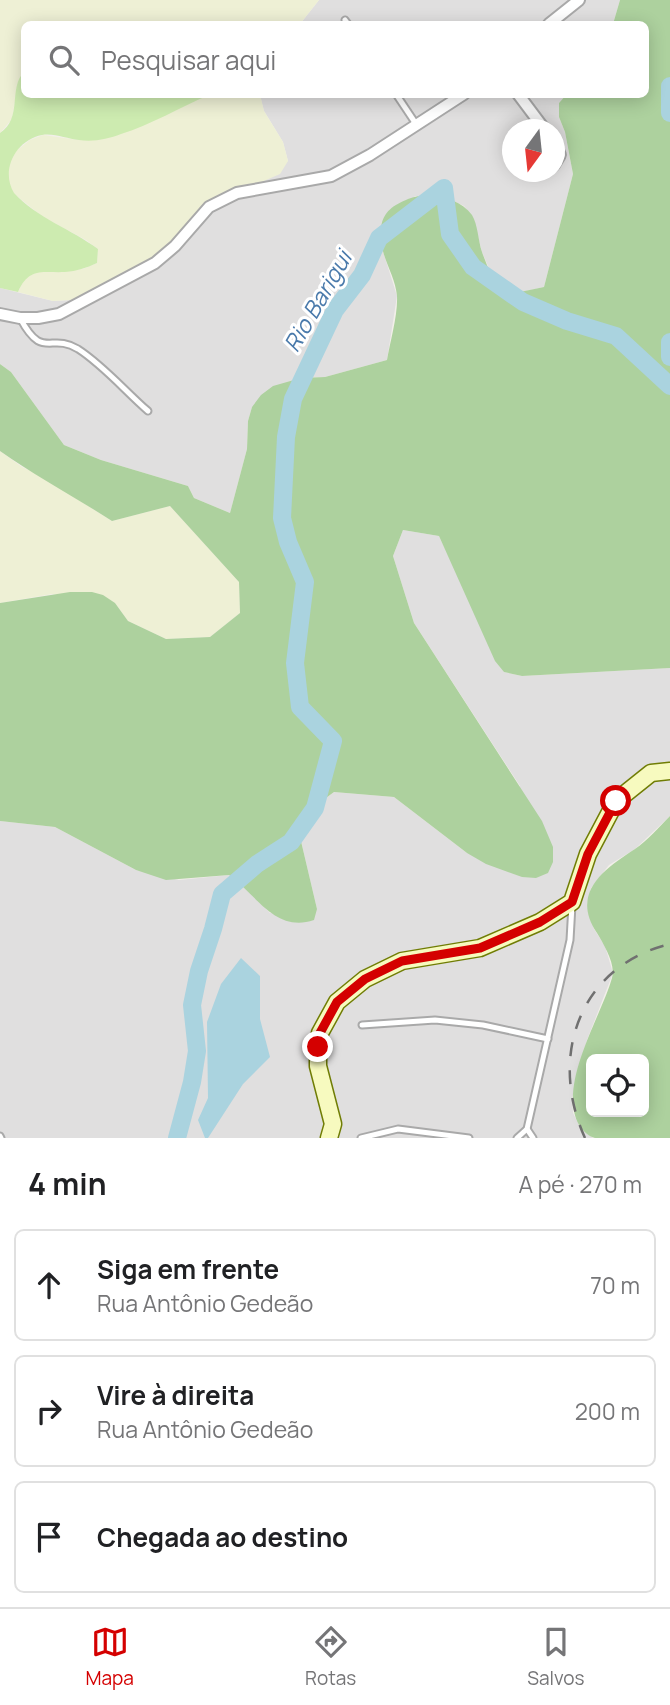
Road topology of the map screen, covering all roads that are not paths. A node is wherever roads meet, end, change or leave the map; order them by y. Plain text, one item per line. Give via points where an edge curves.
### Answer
1 (579, 0) edge
2 (553, 21) edge
3 (399, 98) edge
4 (458, 98) edge
5 (521, 98) edge
6 (537, 119) edge
7 (417, 125) junction
8 (0, 314) edge
9 (20, 318) junction
10 (148, 411) dead end
11 (670, 771) edge
12 (572, 902) junction
13 (362, 1025) dead end
14 (548, 1038) junction
15 (527, 1129) junction
16 (329, 1138) edge
17 (361, 1138) edge
18 (469, 1138) edge
19 (517, 1138) edge
20 (533, 1138) edge

1 - 2 street
3 - 7 lane
4 - 7 street
5 - 6 street
7 - 9 street via 331,176 237,192 209,207 155,264 60,314
8 - 9 street
9 - 10 lane via 35,341 76,348
11 - 12 street via 651,773 616,801 588,854
12 - 14 lane via 569,940
12 - 16 street via 540,922 480,948 402,961 365,979 337,1002 320,1033 318,1047 318,1066 333,1124
13 - 14 lane via 435,1020
14 - 15 lane
15 - 19 lane
15 - 20 lane
17 - 18 lane via 398,1129

